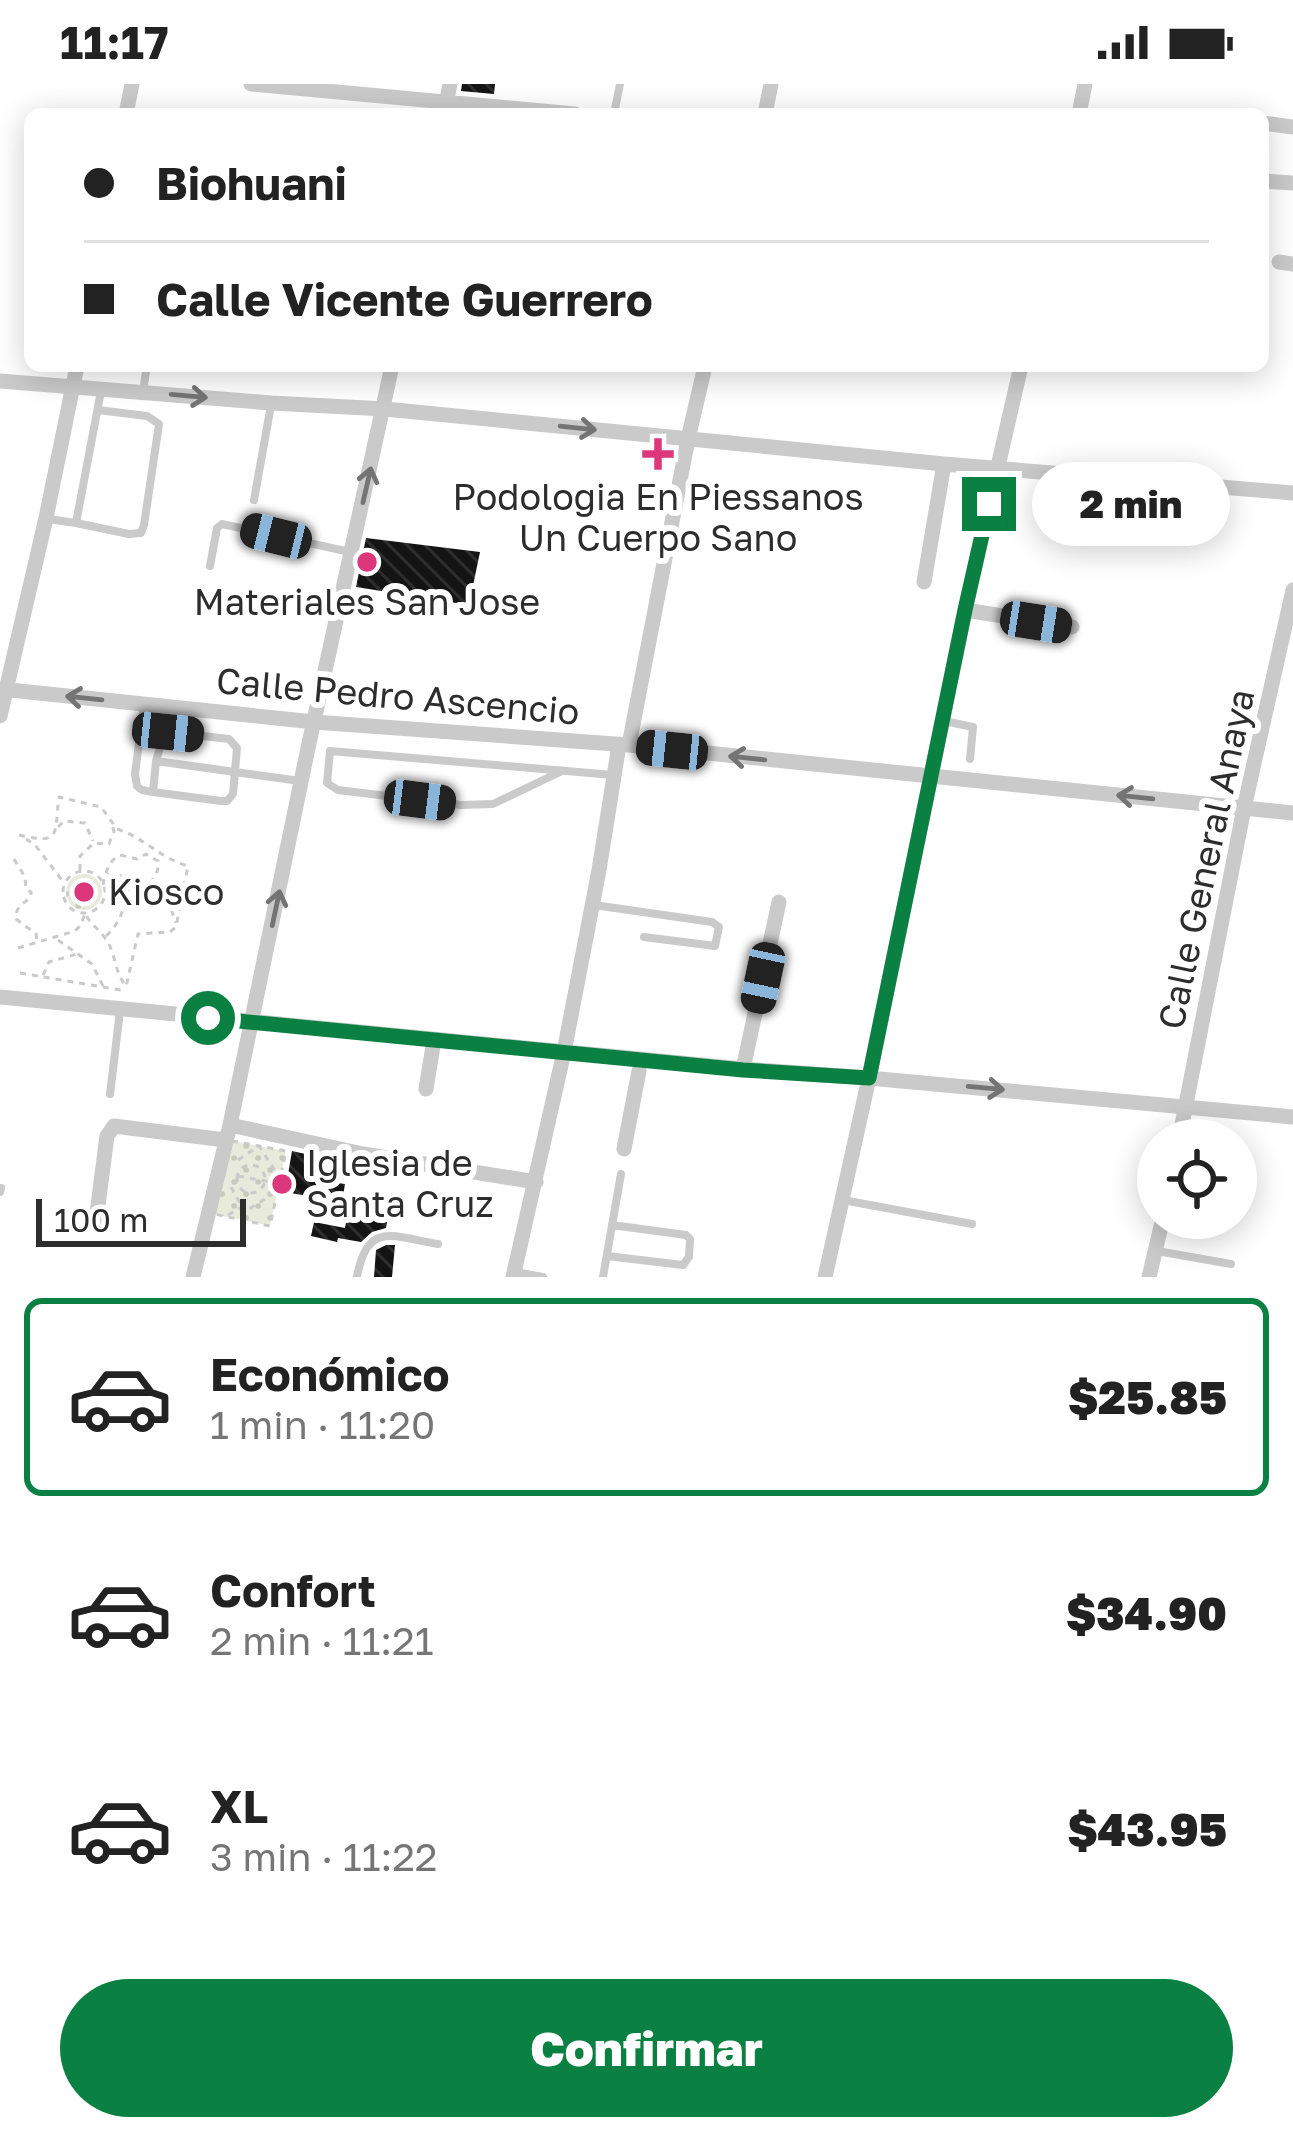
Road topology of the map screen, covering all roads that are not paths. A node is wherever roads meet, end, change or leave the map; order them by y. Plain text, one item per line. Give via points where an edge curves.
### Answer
1 (250, 84) edge
2 (299, 86) edge
3 (439, 108) edge
4 (75, 372) edge
5 (146, 372) edge
6 (391, 372) edge
7 (704, 372) edge
8 (1020, 372) edge
9 (0, 380) edge
10 (72, 388) junction
11 (101, 389) junction
12 (142, 392) junction
13 (271, 403) junction
14 (385, 409) junction
15 (98, 410) junction
16 (688, 439) junction
17 (944, 464) junction
18 (998, 469) junction
19 (1293, 493) edge
20 (254, 500) dead end
21 (46, 518) junction
22 (76, 524) junction
23 (351, 552) junction
24 (210, 566) dead end
25 (924, 581) dead end
26 (1293, 590) edge
27 (965, 610) junction
28 (1072, 627) dead end
29 (1286, 652) edge
30 (3, 690) edge
31 (144, 704) junction
32 (0, 716) edge
33 (942, 720) junction
34 (314, 722) junction
35 (624, 745) junction
36 (308, 748) junction
37 (330, 752) junction
38 (970, 758) dead end
39 (156, 761) junction
40 (562, 771) junction
41 (235, 772) junction
42 (613, 775) junction
43 (931, 777) junction
44 (302, 781) junction
45 (153, 792) junction
46 (1244, 808) junction
47 (1293, 813) edge
48 (779, 902) dead end
49 (592, 904) junction
50 (644, 937) dead end
51 (124, 995) junction
52 (0, 998) edge
53 (252, 1022) junction
54 (434, 1040) junction
55 (564, 1052) junction
56 (640, 1065) junction
57 (743, 1070) junction
58 (869, 1078) junction
59 (426, 1089) dead end
60 (110, 1094) dead end
61 (1186, 1106) junction
62 (1293, 1117) edge
63 (1183, 1119) edge
64 (228, 1132) junction
65 (624, 1149) dead end
66 (621, 1174) dead end
67 (536, 1182) junction
68 (842, 1200) junction
69 (96, 1222) dead end
70 (972, 1223) dead end
71 (612, 1226) junction
72 (1158, 1239) edge
73 (438, 1244) dead end
74 (1155, 1251) junction
75 (607, 1256) junction
76 (1231, 1264) dead end
77 (514, 1275) edge
78 (194, 1277) edge
79 (357, 1277) edge
80 (543, 1277) edge
81 (603, 1277) edge
82 (825, 1277) edge
83 (1149, 1277) edge

1 - 2 street
2 - 3 street
4 - 10 street
5 - 12 lane
6 - 14 street
7 - 16 street
8 - 18 street
9 - 10 street
10 - 11 street
10 - 21 street
11 - 12 street
11 - 15 lane
12 -> 13 street
13 - 14 street
13 - 20 lane
14 -> 16 street
23 -> 14 street
15 - 22 lane
15 - 22 lane via 159,424 145,525 136,534
16 - 17 street
16 - 35 street
17 - 18 street
17 - 25 street
18 - 19 street
18 - 27 street
21 - 22 lane
21 - 30 street
23 - 24 lane via 222,524
23 - 34 street
26 - 29 street, Calle General Anaya
27 - 28 street
27 - 33 street
29 - 46 street, Calle General Anaya
31 -> 30 street, Calle Pedro Ascencio
30 - 32 street
31 - 34 street, Calle Pedro Ascencio
31 - 45 lane via 135,781
33 - 38 lane via 973,727
33 - 43 street
34 - 35 street, Calle Pedro Ascencio
34 - 36 street
35 - 42 street
43 -> 35 street, Calle Pedro Ascencio
36 - 37 lane
36 - 44 street
37 - 40 lane
37 - 40 lane via 332,788 461,805 493,804
39 - 41 lane
39 - 41 lane via 168,732 229,739 237,748
39 - 45 lane
40 - 42 lane
41 - 44 lane
41 - 45 lane via 227,801
42 - 49 street
46 -> 43 street, Calle Pedro Ascencio
43 - 58 street
53 -> 44 street
46 - 47 street, Calle Pedro Ascencio
46 - 61 street, Calle General Anaya
48 - 57 street
49 - 50 lane via 718,927 710,946
49 - 55 street
51 - 52 street
51 - 53 street
51 - 60 lane
53 - 54 street
53 - 64 street
54 - 55 street
54 - 59 street
55 - 56 street
55 - 67 street
56 - 57 street
56 - 65 street
57 - 58 street
58 -> 61 street
58 - 68 street
61 - 62 street
61 - 63 street, Calle General Anaya
64 - 67 street
64 - 69 street via 114,1126
64 - 78 street
66 - 71 lane
67 - 77 street
68 - 70 lane
68 - 82 street
71 - 75 lane
71 - 75 lane via 686,1235 689,1257 683,1265
72 - 74 street
73 - 79 lane via 372,1239
74 - 76 lane
74 - 83 street
75 - 81 lane
77 - 80 lane

